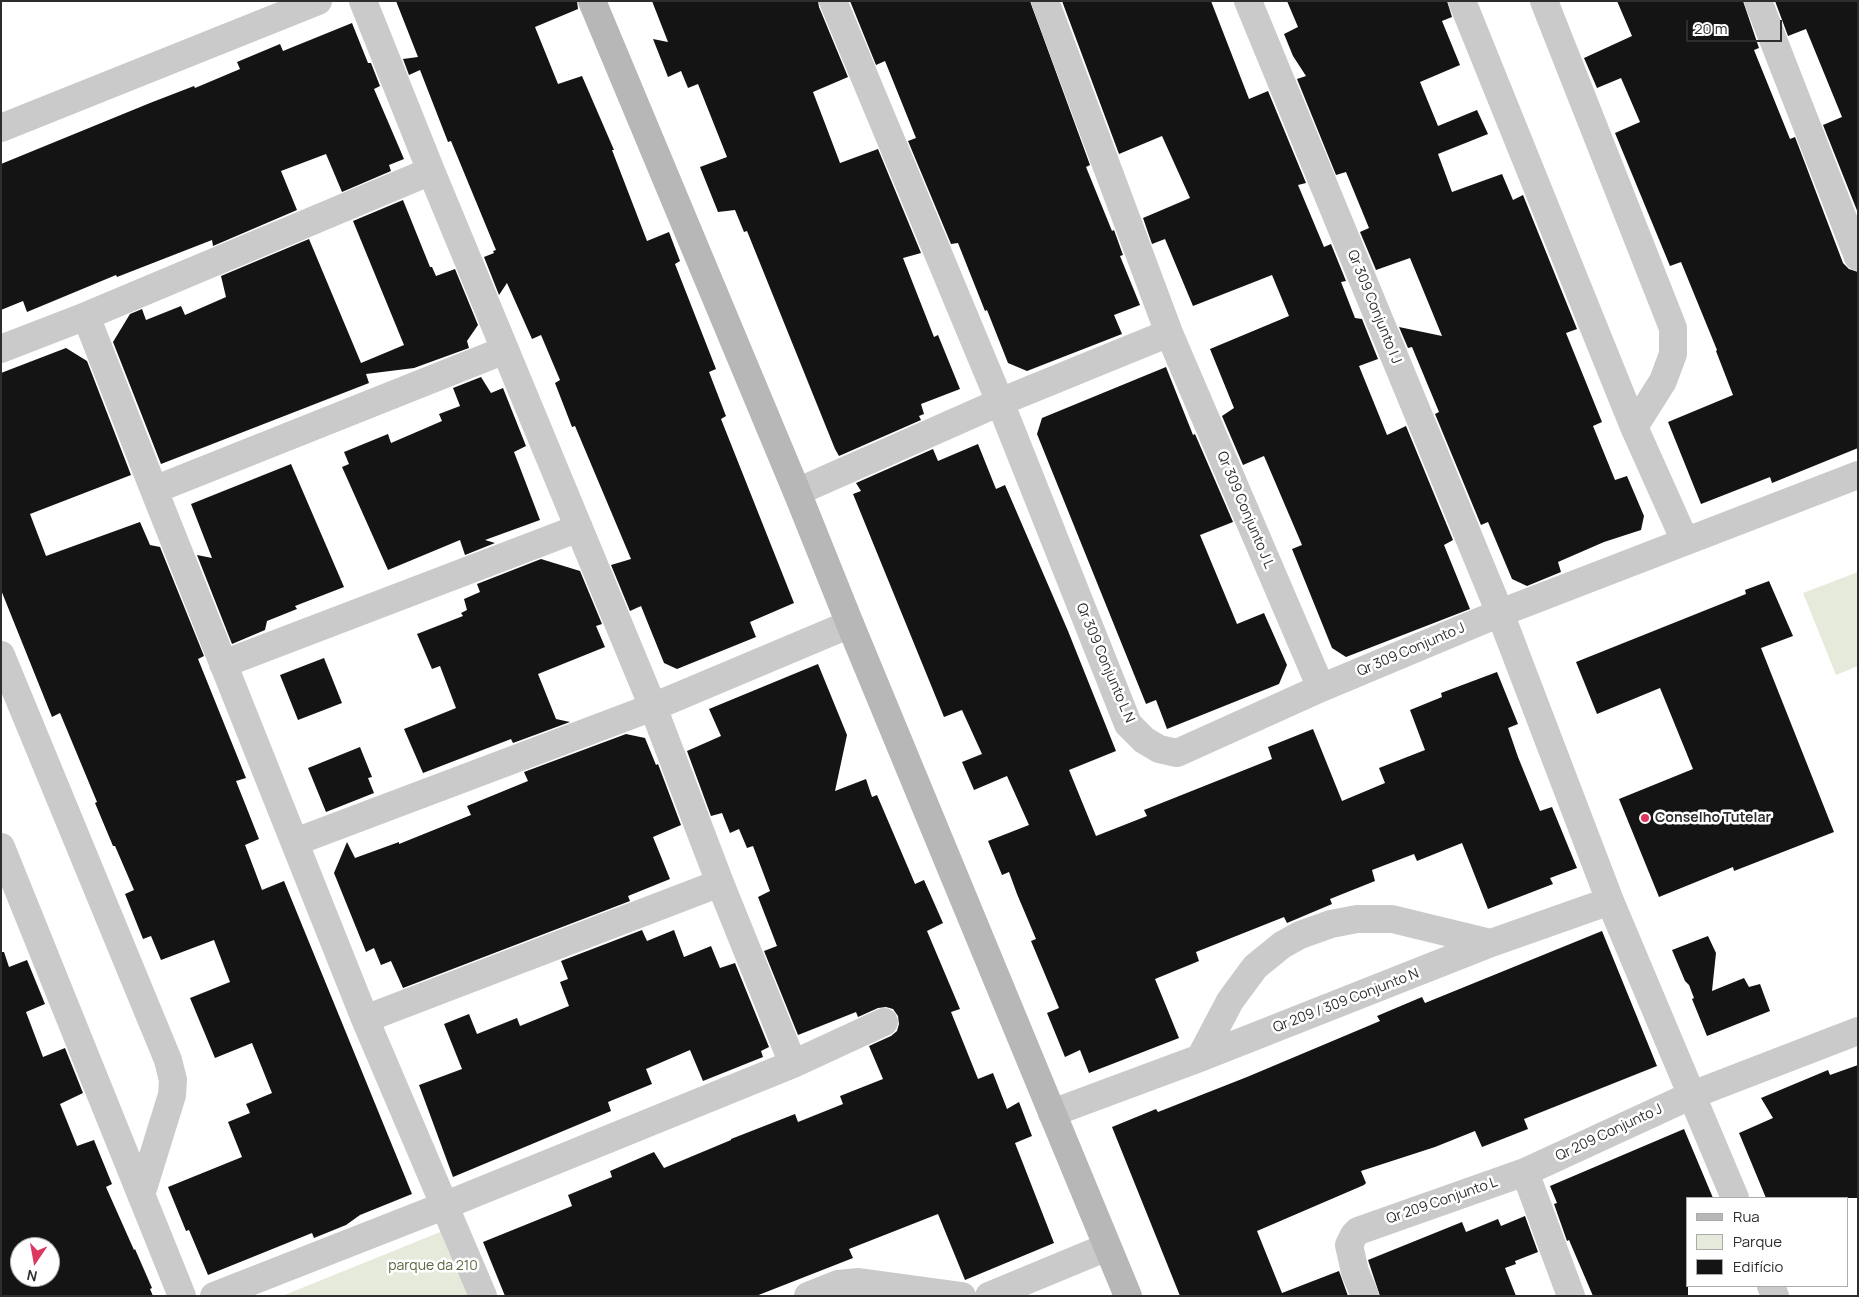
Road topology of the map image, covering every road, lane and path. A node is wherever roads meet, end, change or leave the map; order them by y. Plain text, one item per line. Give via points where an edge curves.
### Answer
1 (318, 1) edge
2 (363, 1) edge
3 (592, 1) edge
4 (833, 1) edge
5 (1045, 1) edge
6 (1248, 1) edge
7 (1462, 1) edge
8 (1544, 1) edge
9 (1758, 1) edge
10 (1, 128) edge
11 (431, 171) junction
12 (1858, 258) edge
13 (86, 316) junction
14 (1169, 333) junction
15 (1, 349) edge
16 (505, 350) junction
17 (1000, 402) junction
18 (1634, 427) junction
19 (1858, 475) edge
20 (154, 490) junction
21 (797, 492) junction
22 (580, 528) junction
23 (1685, 541) junction
24 (1500, 613) junction
25 (850, 624) junction
26 (1, 655) edge
27 (223, 664) junction
28 (1321, 688) junction
29 (653, 707) junction
30 (295, 842) junction
31 (1, 847) edge
32 (720, 883) junction
33 (1610, 901) junction
34 (1491, 943) junction
35 (365, 1019) junction
36 (884, 1022) dead end
37 (1858, 1031) edge
38 (1200, 1058) junction
39 (793, 1064) junction
40 (1692, 1095) junction
41 (1052, 1113) junction
42 (1525, 1172) junction
43 (140, 1195) junction
44 (1735, 1197) edge
45 (446, 1205) junction
46 (1108, 1247) junction
47 (182, 1296) edge
48 (214, 1296) edge
49 (483, 1296) edge
50 (808, 1296) edge
51 (962, 1296) edge
52 (989, 1296) edge
53 (1128, 1296) edge
54 (1364, 1296) edge
55 (1571, 1296) edge

1 - 10 street
2 - 11 street
3 - 21 street
4 - 17 street, Qr 309 Conjunto L N
5 - 14 street, Qr 309 Conjunto J L
6 - 24 street, Qr 309 Conjunto I J
7 - 18 street
8 - 18 street via 1673,328 1673,354 1663,381
9 - 12 street
11 - 13 street
11 - 16 street
13 - 15 street
13 - 20 street
14 - 17 street
14 - 28 street, Qr 309 Conjunto J L
16 - 20 street
16 - 22 street
17 - 21 street
17 - 28 street, Qr 309 Conjunto L N via 1128,724 1144,740 1159,749 1177,752
18 - 23 street
19 - 23 street, Qr 309 Conjunto J
20 - 27 street
21 - 25 street
22 - 27 street
22 - 29 street
23 - 24 street, Qr 309 Conjunto J
24 - 28 street, Qr 309 Conjunto J
24 - 33 street, Qr 309 Conjunto I J
25 - 29 street
25 - 41 street
26 - 43 street via 168,1060 173,1080 172,1095
27 - 30 street
29 - 30 street
29 - 32 street
30 - 35 street
31 - 43 street
32 - 35 street
32 - 39 street
33 - 34 street, Qr 209 / 309 Conjunto N
33 - 40 street, Qr 309 Conjunto I J
34 - 38 street, Qr 209 / 309 Conjunto N
34 - 38 street via 1392,919 1357,918 1300,935 1255,967 1230,1001
35 - 45 street
36 - 39 street
37 - 40 street, Qr 209 Conjunto J
38 - 41 street, Qr 209 / 309 Conjunto N
39 - 45 street
40 - 42 street, Qr 209 Conjunto J
40 - 44 street, Qr 309 Conjunto I J
41 - 46 street
42 - 54 street, Qr 209 Conjunto L via 1358,1231 1349,1245
42 - 55 street
43 - 47 street
45 - 48 street
45 - 49 street
46 - 52 street
46 - 53 street
50 - 51 street via 838,1284 859,1282

